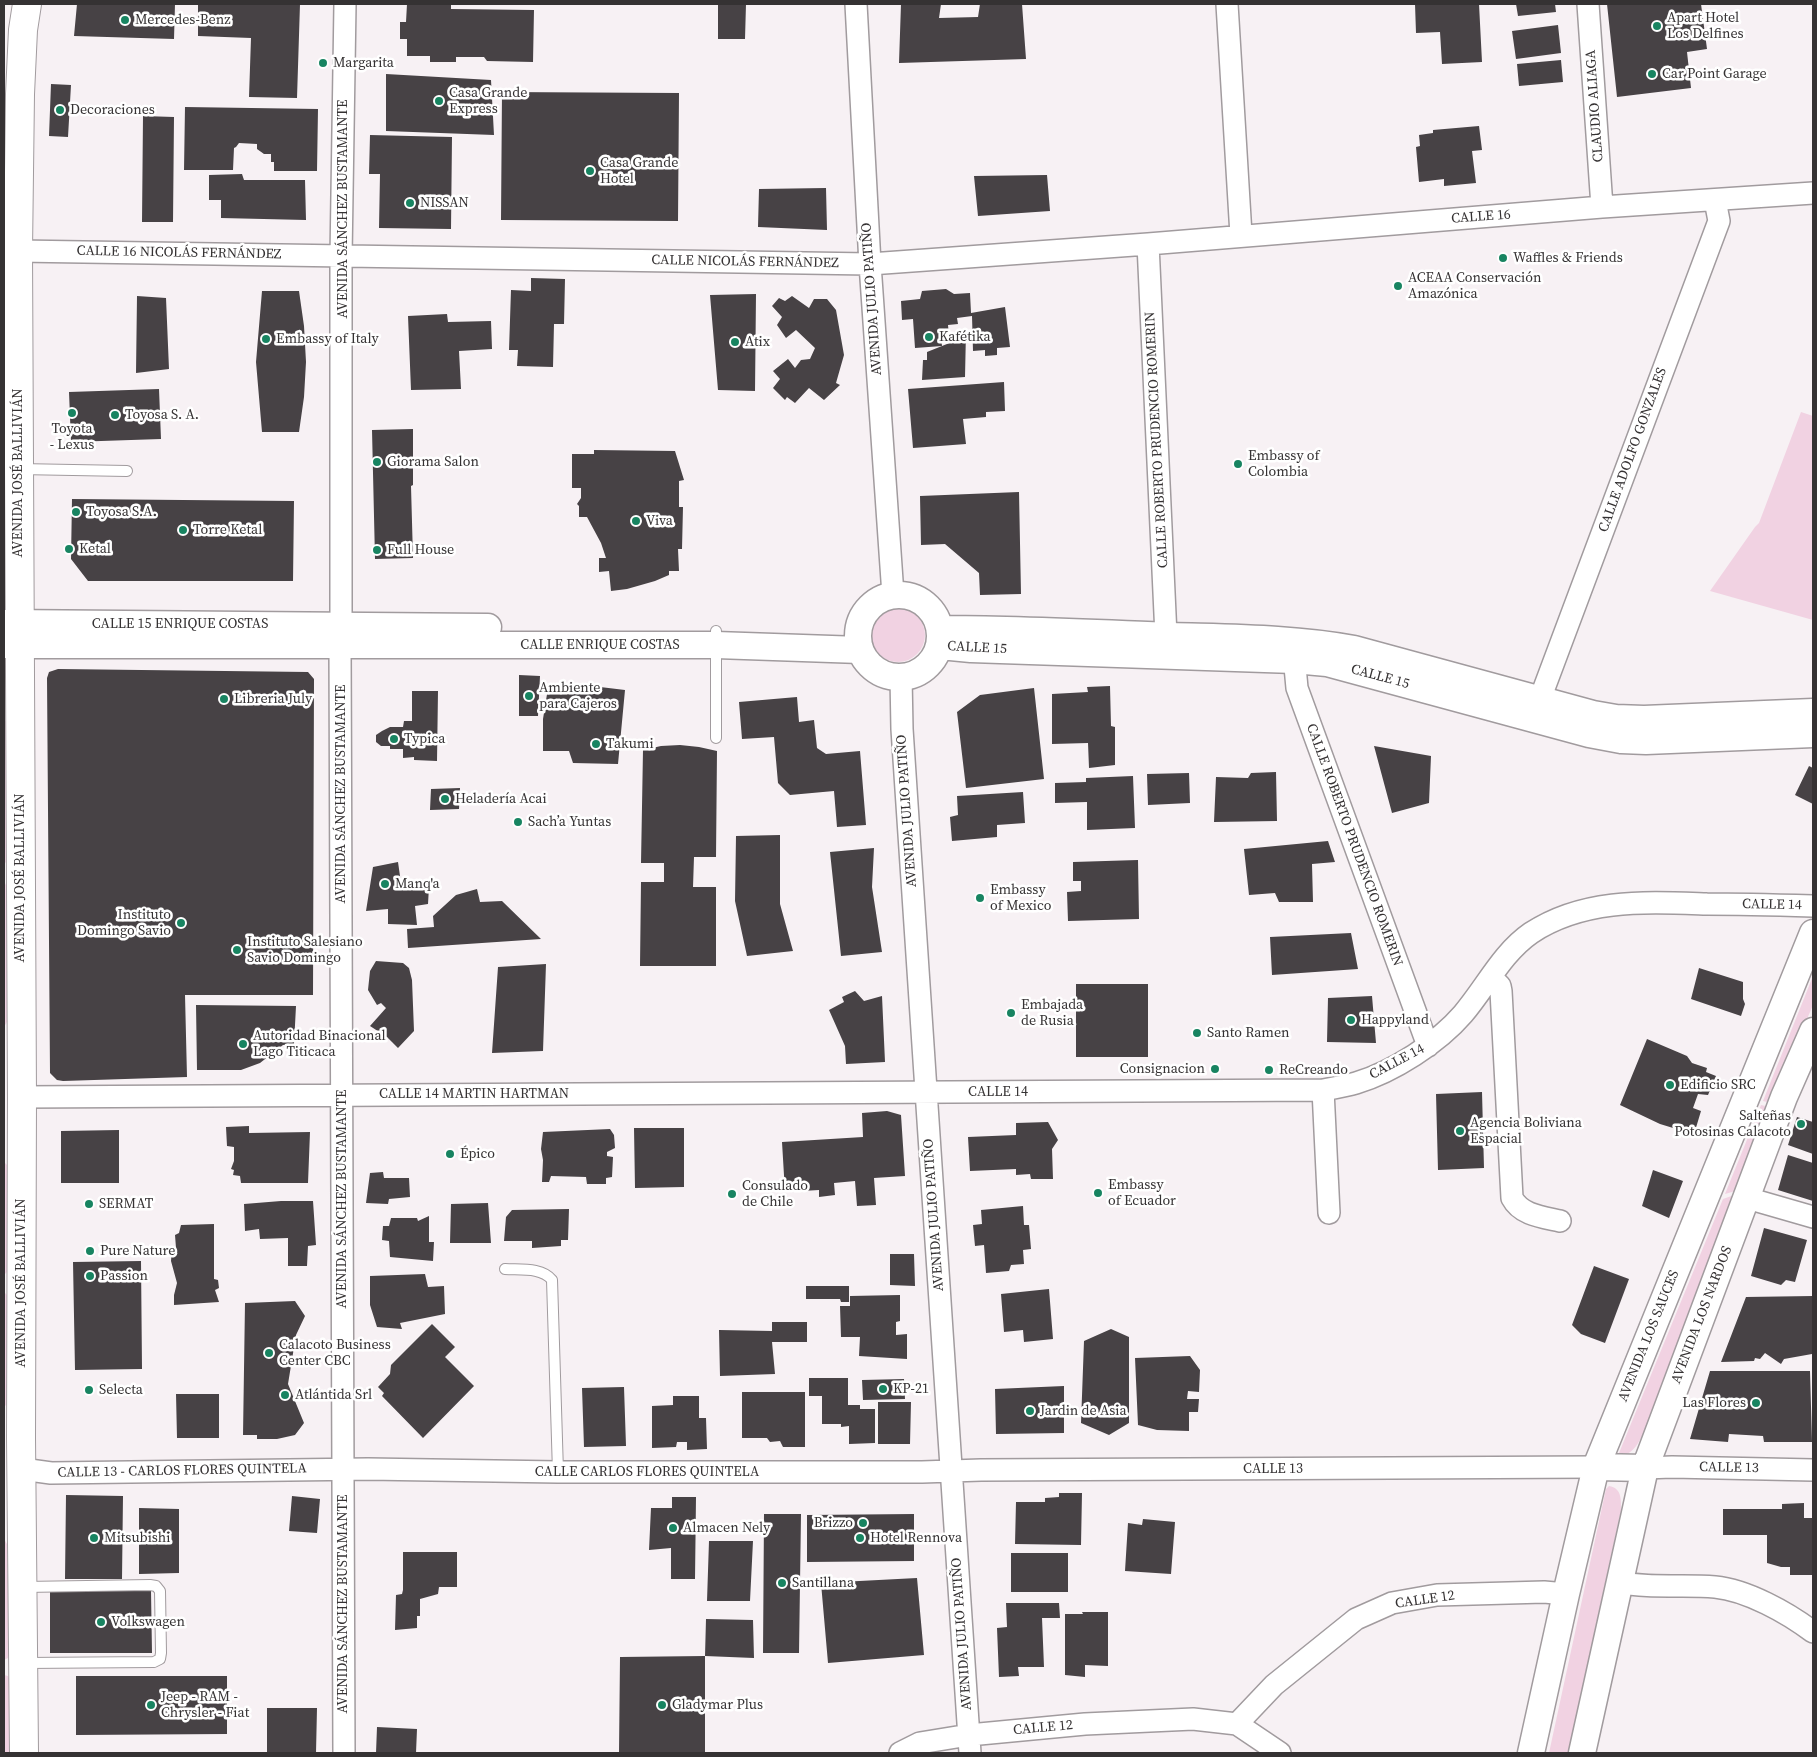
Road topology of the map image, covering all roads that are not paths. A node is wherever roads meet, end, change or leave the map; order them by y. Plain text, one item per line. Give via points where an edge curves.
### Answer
1 (27, 4) edge
2 (344, 4) edge
3 (856, 4) edge
4 (1227, 4) edge
5 (1588, 4) edge
6 (1813, 193) edge
7 (1716, 200) junction
8 (1602, 208) junction
9 (1241, 236) junction
10 (1148, 244) junction
11 (18, 251) junction
12 (341, 257) junction
13 (870, 264) junction
14 (11, 354) edge
15 (18, 469) junction
16 (127, 471) dead end
17 (893, 594) junction
18 (12, 634) edge
19 (341, 635) junction
20 (1166, 636) junction
21 (716, 638) junction
22 (940, 638) junction
23 (859, 642) junction
24 (1294, 650) junction
25 (901, 677) junction
26 (1537, 709) junction
27 (1813, 712) edge
28 (1813, 734) edge
29 (716, 738) dead end
30 (1813, 906) edge
31 (1813, 933) edge
32 (1491, 977) junction
33 (1813, 1031) edge
34 (1428, 1046) junction
35 (1323, 1090) junction
36 (926, 1092) junction
37 (341, 1094) junction
38 (22, 1097) junction
39 (1747, 1198) junction
40 (1329, 1213) dead end
41 (1813, 1217) edge
42 (1560, 1221) dead end
43 (505, 1269) dead end
44 (13, 1467) edge
45 (1596, 1467) junction
46 (1645, 1468) junction
47 (343, 1470) junction
48 (1813, 1470) edge
49 (951, 1471) junction
50 (558, 1472) junction
51 (1619, 1582) junction
52 (23, 1587) junction
53 (1566, 1594) junction
54 (1813, 1632) edge
55 (23, 1663) junction
56 (1237, 1724) junction
57 (970, 1744) edge
58 (24, 1753) edge
59 (344, 1753) edge
60 (900, 1753) edge
61 (1280, 1753) edge
62 (1531, 1753) edge
63 (1582, 1753) edge

1 - 11 main road, AVENIDA JOSÉ BALLIVIÁN via 20,94
2 - 12 street, AVENIDA SÁNCHEZ BUSTAMANTE
3 - 13 street, AVENIDA JULIO PATIÑO
4 - 9 street
5 - 8 street, CLAUDIO ALIAGA
6 - 7 street, CALLE 16
7 - 8 street, CALLE 16
7 - 26 street, CALLE ADOLFO GONZALES via 1719,221
8 - 9 street, CALLE 16
9 - 10 street, CALLE 16
10 - 13 street, CALLE NICOLÁS FERNÁNDEZ
10 - 20 street, CALLE ROBERTO PRUDENCIO ROMERIN
11 - 12 street, CALLE 16 NICOLÁS FERNÁNDEZ
11 - 14 main road, AVENIDA JOSÉ BALLIVIÁN
12 - 13 street, CALLE NICOLÁS FERNÁNDEZ
12 - 19 street, AVENIDA SÁNCHEZ BUSTAMANTE
13 - 17 street, AVENIDA JULIO PATIÑO
14 - 15 main road, AVENIDA JOSÉ BALLIVIÁN
15 - 16 lane
15 - 18 main road, AVENIDA JOSÉ BALLIVIÁN
17 - 22 street via 907,595 928,606 936,615
17 - 23 street via 874,603 866,612 861,622
18 - 19 street, CALLE 15 ENRIQUE COSTAS
18 - 38 main road, AVENIDA JOSÉ BALLIVIÁN
19 - 21 street, CALLE ENRIQUE COSTAS
19 - 37 street, AVENIDA SÁNCHEZ BUSTAMANTE
20 - 22 street, CALLE 15
20 - 24 street, CALLE 15
21 - 23 street, CALLE ENRIQUE COSTAS
21 - 29 lane
22 - 24 street, CALLE 15 via 971,649
22 - 25 street via 932,660 924,669
23 - 25 street via 866,660 876,669
24 - 26 street, CALLE 15 via 1354,649
24 - 34 street, CALLE ROBERTO PRUDENCIO ROMERIN via 1296,688
25 - 36 street, AVENIDA JULIO PATIÑO
26 - 27 street, CALLE 15 via 1644,719
26 - 28 street, CALLE 15 via 1589,734 1621,740
30 - 32 street, CALLE 14 via 1652,902 1600,906 1558,919 1531,933 1508,953
31 - 45 street, AVENIDA LOS SAUCES
32 - 34 street, CALLE 14 via 1462,1015
32 - 42 street via 1501,991 1512,1198 1516,1206 1525,1212
33 - 39 street, AVENIDA LOS NARDOS via 1784,1097
34 - 35 street, CALLE 14 via 1385,1071 1356,1083
35 - 36 street, CALLE 14
35 - 40 street
36 - 37 street, CALLE 14 MARTIN HARTMAN
36 - 49 street, AVENIDA JULIO PATIÑO
37 - 38 street, CALLE 14 MARTIN HARTMAN
37 - 47 street, AVENIDA SÁNCHEZ BUSTAMANTE
38 - 44 main road, AVENIDA JOSÉ BALLIVIÁN
39 - 41 street
39 - 46 street, AVENIDA LOS NARDOS
43 - 50 lane via 542,1272 552,1280
44 - 47 street, CALLE 13 - CARLOS FLORES QUINTELA via 51,1473
44 - 52 main road, AVENIDA JOSÉ BALLIVIÁN
45 - 46 street
45 - 49 street, CALLE 13
45 - 53 street, AVENIDA LOS SAUCES
46 - 48 street, CALLE 13
46 - 51 street, AVENIDA LOS NARDOS
47 - 50 street, CALLE CARLOS FLORES QUINTELA
47 - 59 street, AVENIDA SÁNCHEZ BUSTAMANTE
49 - 50 street, CALLE CARLOS FLORES QUINTELA
49 - 57 street, AVENIDA JULIO PATIÑO
51 - 54 street via 1635,1586 1717,1587 1781,1610
51 - 63 street, AVENIDA LOS NARDOS
52 - 55 main road, AVENIDA JOSÉ BALLIVIÁN
52 - 55 lane via 156,1586 160,1591 161,1653 160,1659 154,1662
53 - 56 street, CALLE 12 via 1437,1595 1392,1603 1356,1619 1274,1684
53 - 62 street, AVENIDA LOS SAUCES
55 - 58 main road, AVENIDA JOSÉ BALLIVIÁN
56 - 57 street, CALLE 12 via 1193,1719 1085,1724
56 - 61 street, CALLE 12
57 - 60 street, CALLE 12 via 920,1743

